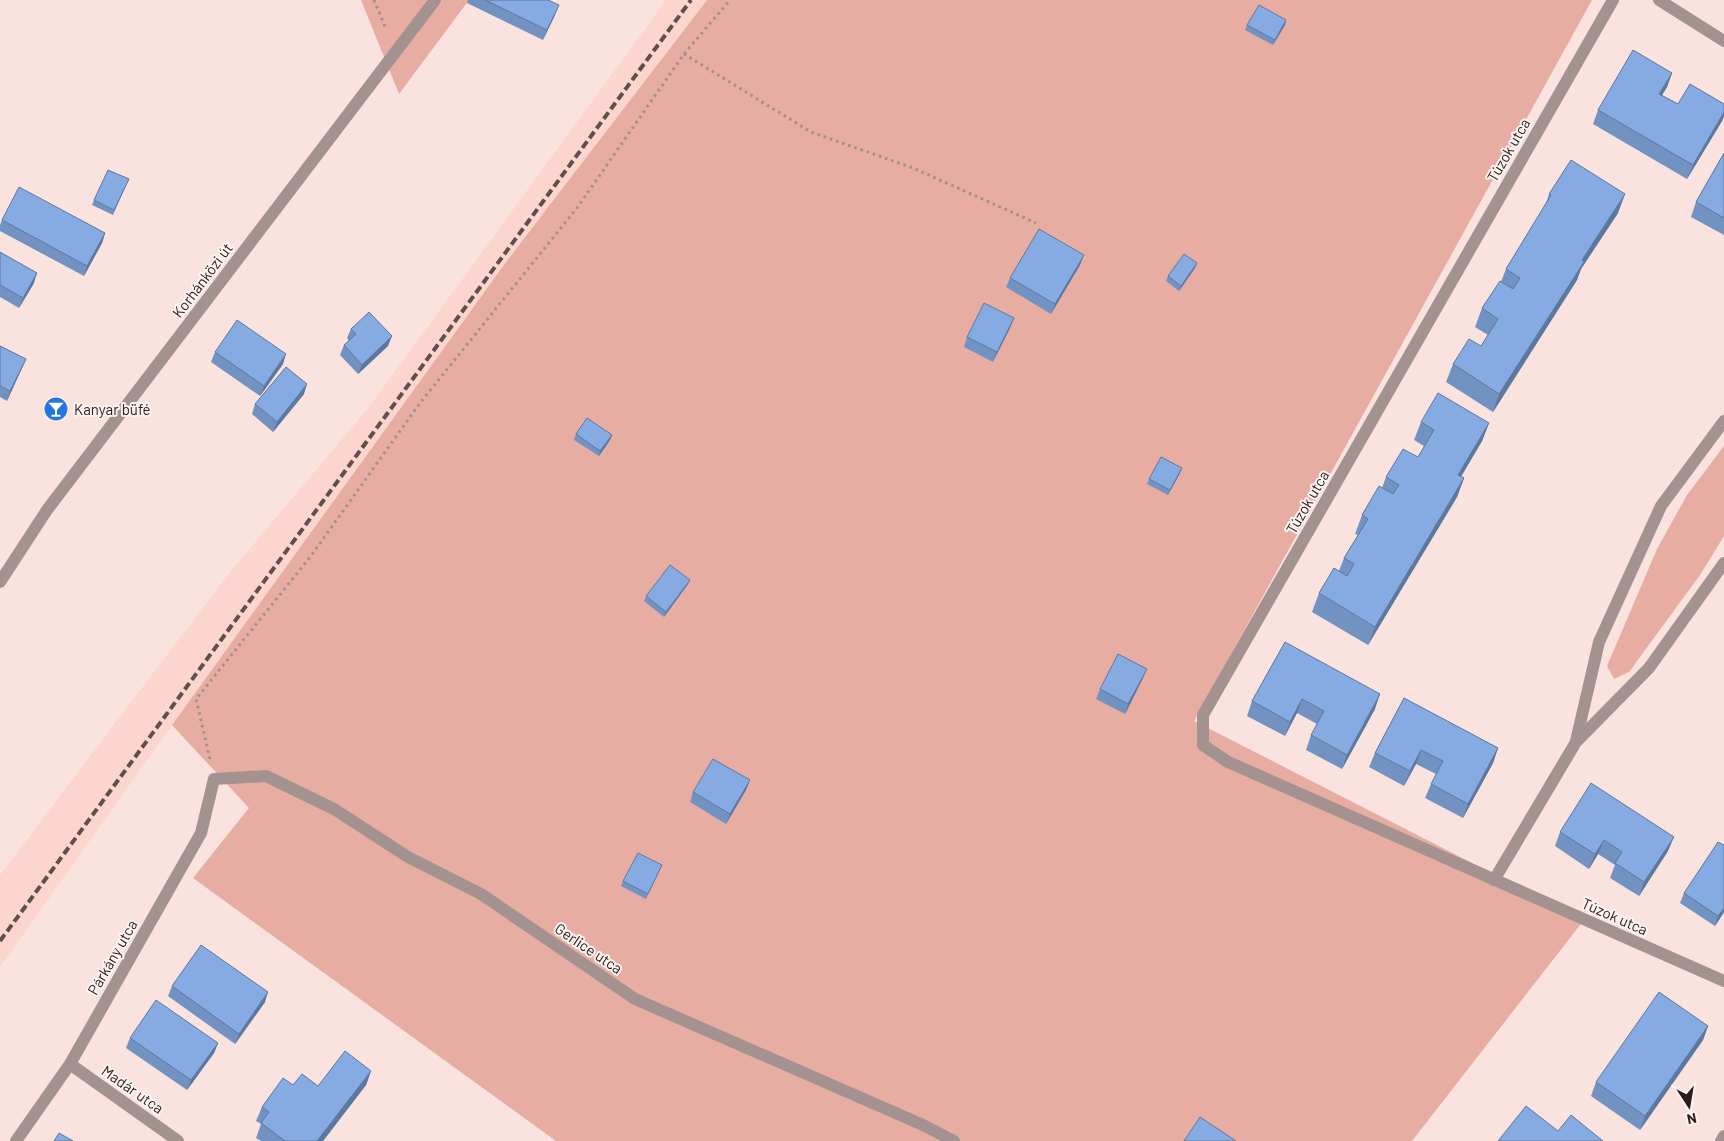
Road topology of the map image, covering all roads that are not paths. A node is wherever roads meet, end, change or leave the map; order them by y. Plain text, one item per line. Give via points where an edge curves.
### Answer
1 (435, 0) edge
2 (1614, 0) edge
3 (1659, 0) edge
4 (1724, 41) edge
5 (1724, 421) edge
6 (1724, 563) edge
7 (0, 582) edge
8 (1576, 742) junction
9 (214, 779) joint
10 (1494, 880) junction
11 (1724, 981) edge
12 (70, 1064) junction
13 (1724, 1136) edge
14 (16, 1141) edge
15 (178, 1141) edge
16 (954, 1141) edge
17 (1721, 1141) edge

1 - 7 street, Korhánközi út via 58,496
2 - 10 street, Túzok utca via 1202,715 1202,745 1228,762
3 - 4 street
5 - 8 street via 1661,506 1599,642
6 - 8 street via 1649,668
8 - 10 street
9 - 12 street, Párkány utca via 201,833
9 - 16 street, Gerlice utca via 266,776 334,809 408,857 482,894 635,999
10 - 11 street, Túzok utca
12 - 14 street, Párkány utca
12 - 15 street, Madár utca
13 - 17 street

